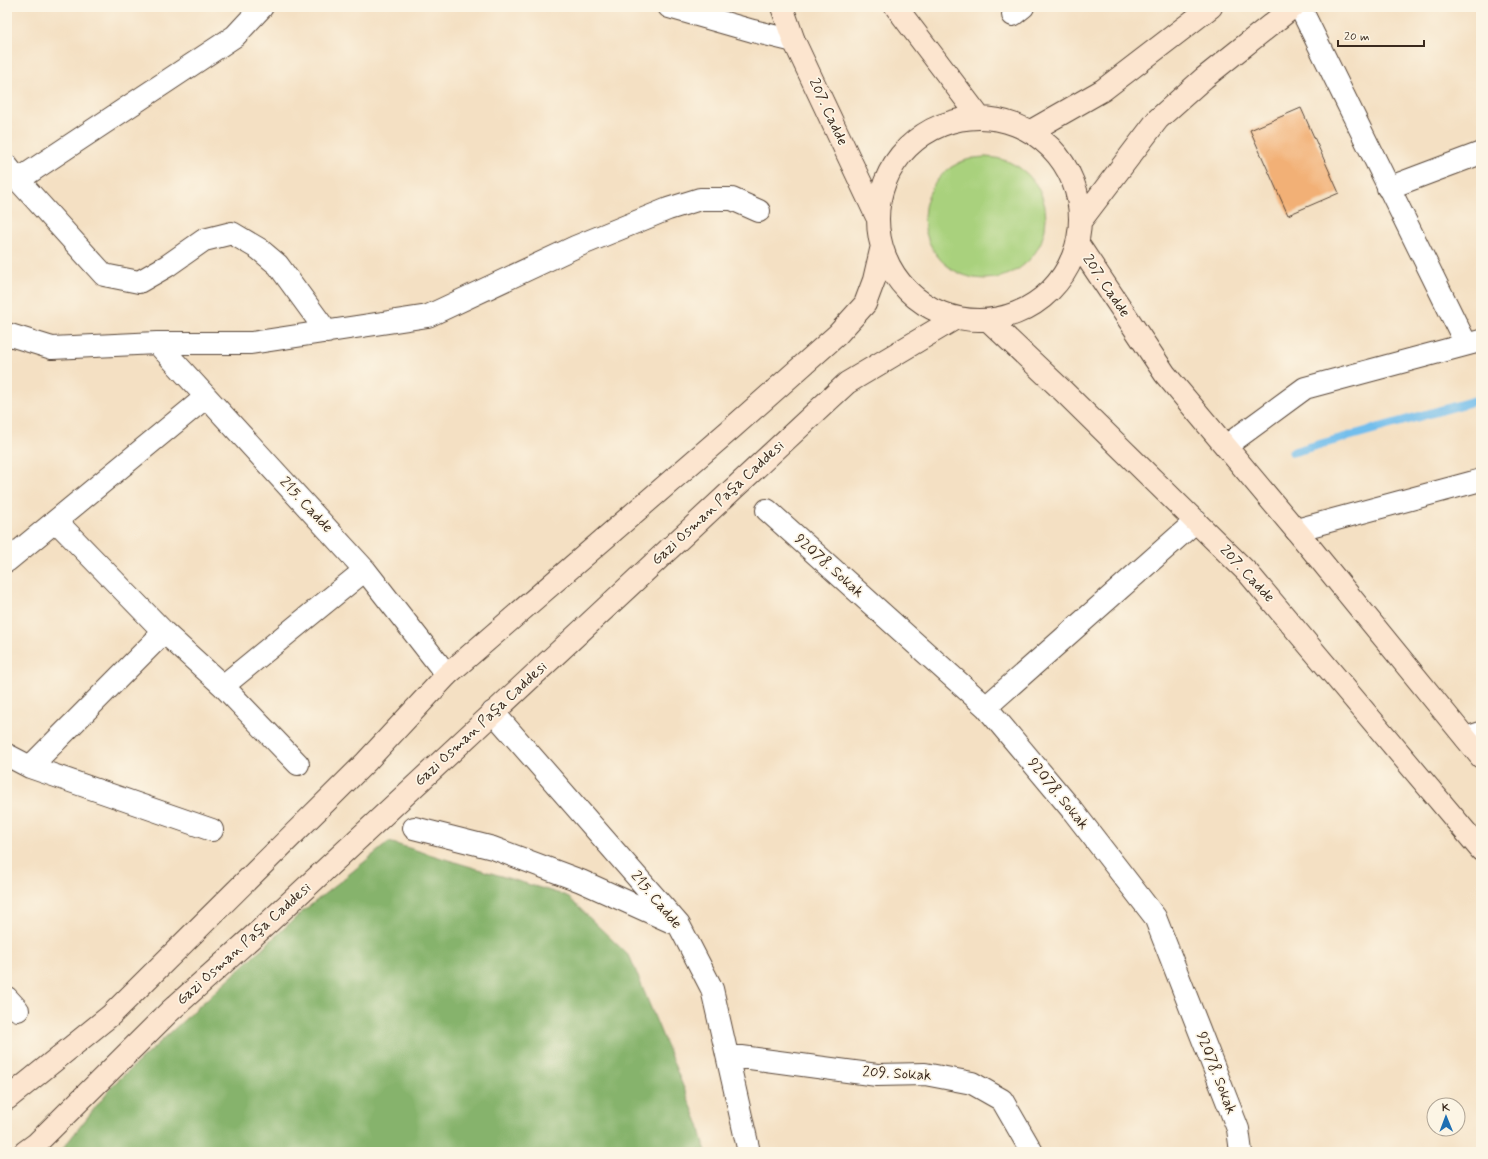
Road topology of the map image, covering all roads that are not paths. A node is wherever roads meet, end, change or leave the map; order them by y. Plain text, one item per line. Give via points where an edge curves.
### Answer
1 (262, 7) edge
2 (669, 7) edge
3 (782, 7) edge
4 (896, 7) edge
5 (1211, 7) edge
6 (1293, 7) edge
7 (1300, 7) edge
8 (794, 41) junction
9 (980, 118) junction
10 (1031, 131) junction
11 (1481, 153) edge
12 (13, 173) edge
13 (1388, 188) junction
14 (759, 211) dead end
15 (876, 215) junction
16 (1082, 219) junction
17 (1078, 244) junction
18 (881, 250) junction
19 (956, 318) junction
20 (988, 320) junction
21 (327, 332) junction
22 (7, 334) edge
23 (1474, 342) edge
24 (157, 343) junction
25 (206, 397) junction
26 (1226, 446) junction
27 (1481, 480) edge
28 (767, 510) dead end
29 (1196, 521) junction
30 (56, 522) junction
31 (1296, 530) junction
32 (7, 561) edge
33 (365, 570) junction
34 (164, 632) junction
35 (448, 675) junction
36 (223, 686) junction
37 (986, 707) junction
38 (493, 712) junction
39 (1473, 736) edge
40 (7, 755) edge
41 (1481, 757) edge
42 (298, 764) dead end
43 (30, 767) junction
44 (414, 828) dead end
45 (212, 830) dead end
46 (1481, 850) edge
47 (679, 925) junction
48 (728, 1055) junction
49 (7, 1099) edge
50 (25, 1152) edge
51 (749, 1152) edge
52 (1032, 1152) edge
53 (1241, 1152) edge

1 - 12 street via 235,36
2 - 8 street
3 - 8 main road, 207. Cadde
4 - 9 main road
5 - 10 main road via 1103,90
6 - 16 main road via 1204,78 1158,119
7 - 13 street
8 - 15 main road, 207. Cadde
9 - 10 main road via 998,118
9 - 15 main road via 963,118 930,129 902,151 884,181
10 - 16 main road via 1058,154 1076,184
11 - 13 street
12 - 21 street via 104,275 138,282 167,266 204,240 232,233 259,249 278,265
13 - 23 street
14 - 21 street via 732,199 700,199 668,209 575,247 428,316
15 - 18 main road
16 - 17 main road
17 - 20 main road via 1064,276 1044,298 1018,313
17 - 26 main road, 207. Cadde via 1166,374
18 - 19 main road via 897,281 923,305
18 - 35 main road via 865,304 837,335
19 - 20 main road
19 - 38 main road, Gazi Osman Paşa Caddesi via 847,383
20 - 29 main road, 207. Cadde
21 - 24 street via 251,343
22 - 24 street via 52,348
23 - 26 street via 1306,388
24 - 25 street, 215. Cadde
25 - 30 street
25 - 33 street, 215. Cadde
26 - 31 main road, 207. Cadde
27 - 31 street
28 - 37 street, 92078. Sokak
29 - 37 street
29 - 46 main road, 207. Cadde via 1249,574
30 - 32 street
30 - 34 street
31 - 39 main road, 207. Cadde
33 - 35 street, 215. Cadde
33 - 36 street
34 - 36 street
34 - 43 street
35 - 49 main road via 366,762 111,1015
36 - 42 street
37 - 53 street, 92078. Sokak via 1073,811 1155,917 1238,1129
38 - 47 street, 215. Cadde
38 - 50 main road, Gazi Osman Paşa Caddesi via 275,916 168,1012
39 - 41 main road, 207. Cadde
40 - 43 street
43 - 45 street
44 - 47 street via 493,848 581,881
47 - 48 street, 215. Cadde via 712,989
48 - 51 street, 215. Cadde
48 - 52 street, 209. Sokak via 877,1075 925,1074 972,1083 1002,1100

